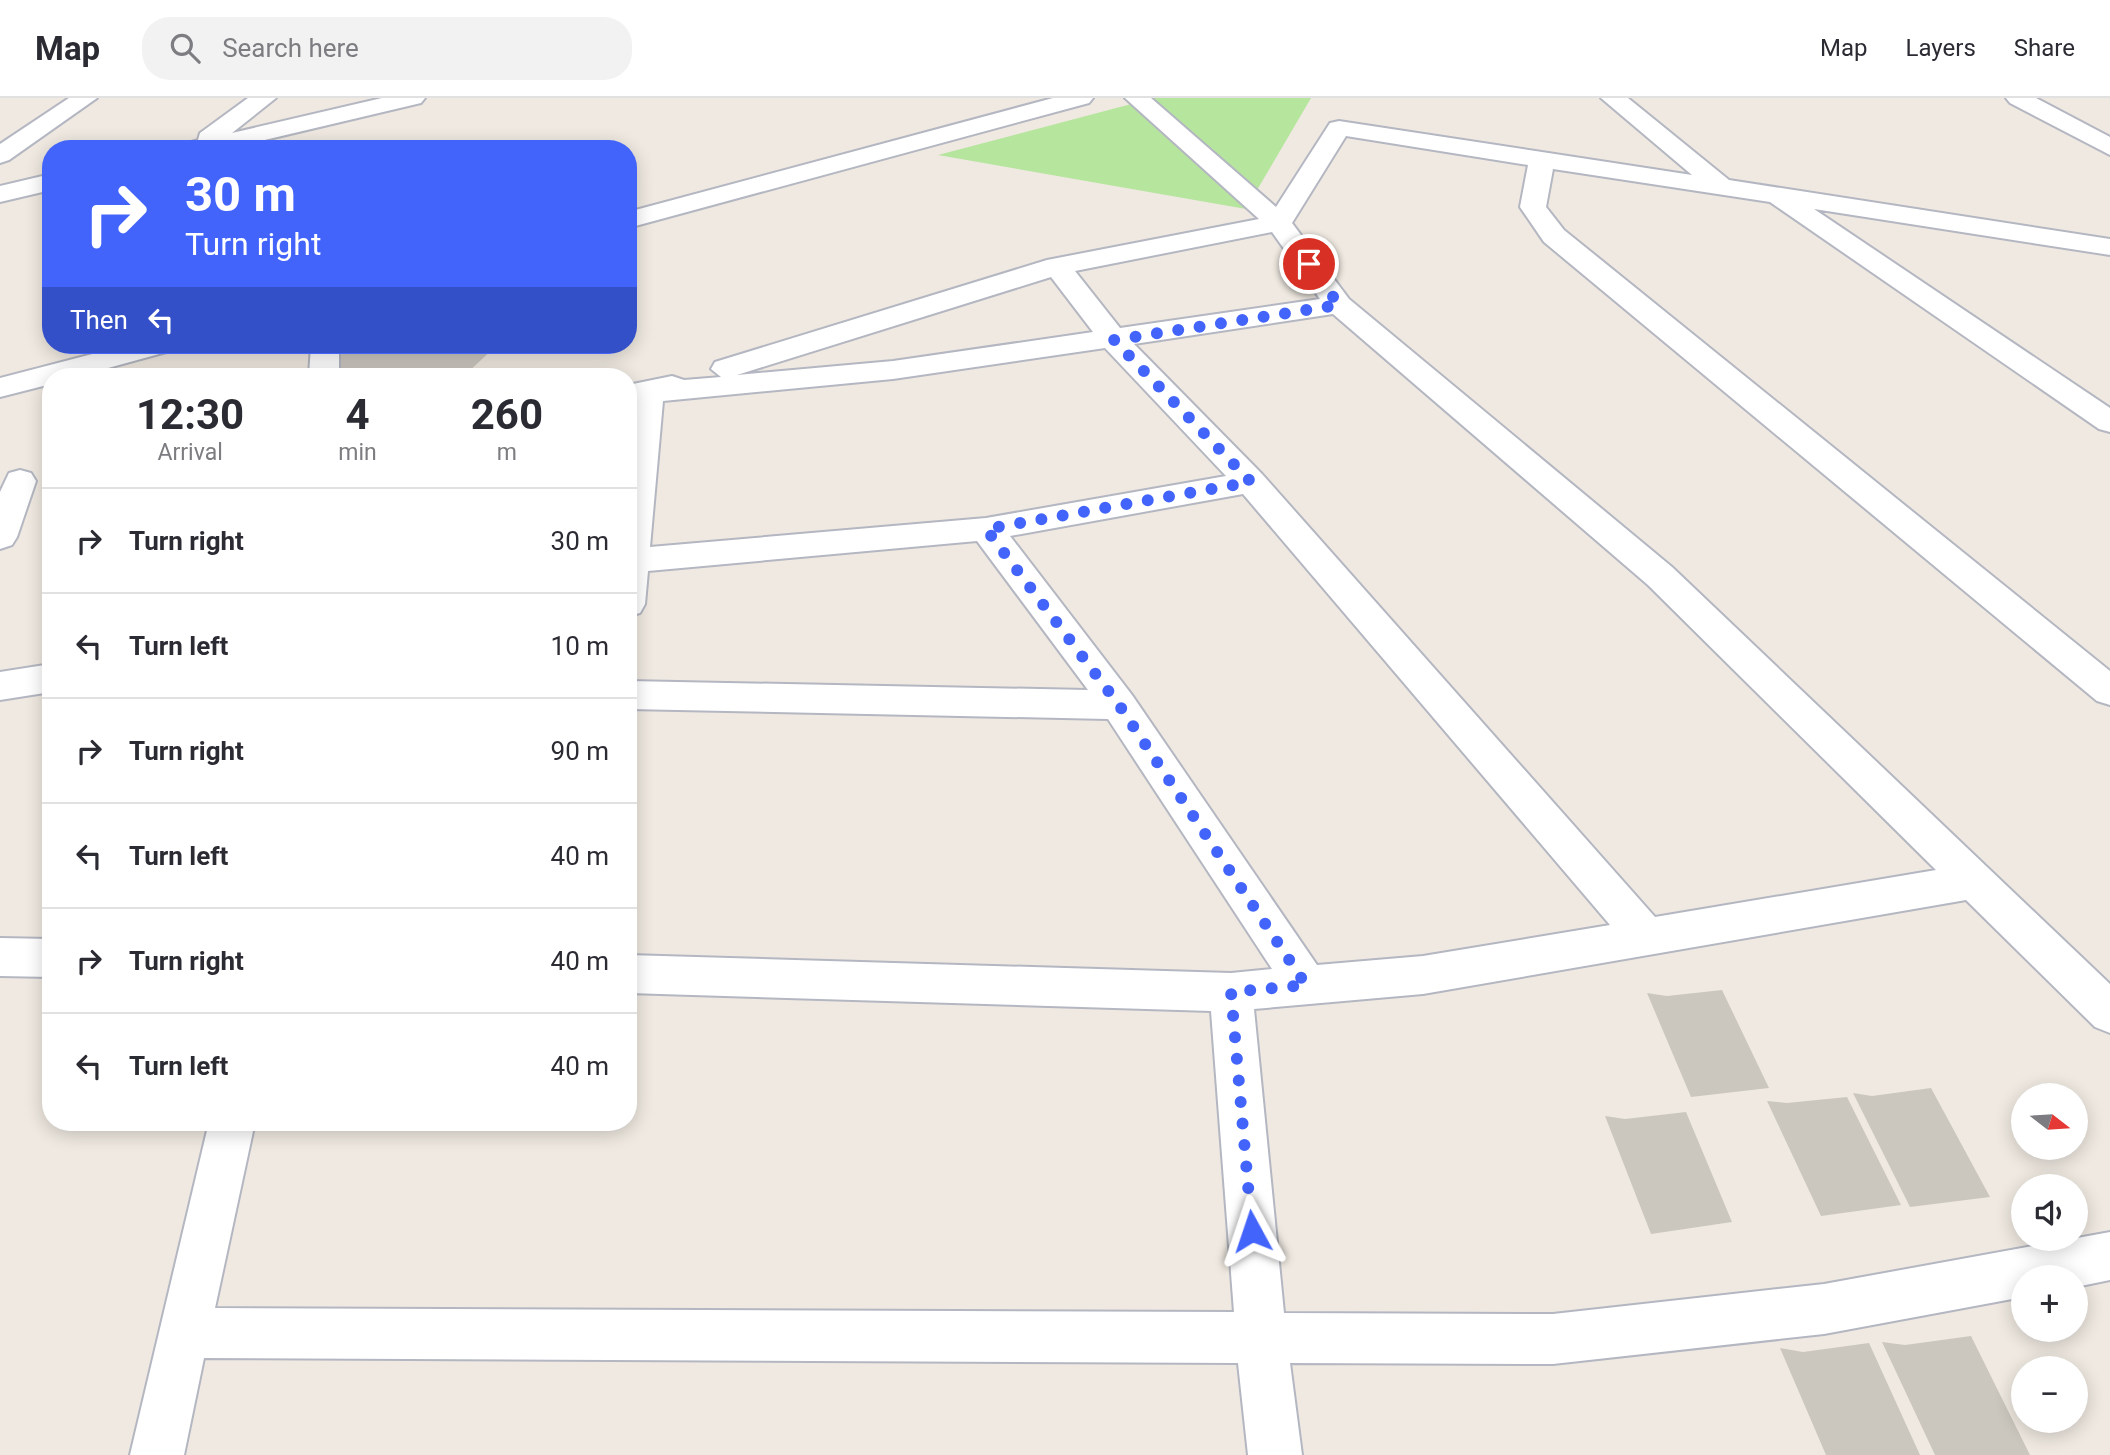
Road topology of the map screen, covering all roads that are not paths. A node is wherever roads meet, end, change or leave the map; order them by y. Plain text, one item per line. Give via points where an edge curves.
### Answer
1 (85, 98) edge
2 (264, 98) edge
3 (414, 98) edge
4 (1010, 98) edge
5 (1081, 98) edge
6 (1137, 98) edge
7 (1613, 98) edge
8 (2018, 98) edge
9 (207, 140) edge
10 (234, 140) edge
11 (2110, 146) edge
12 (0, 155) edge
13 (1542, 159) junction
14 (42, 184) edge
15 (1720, 186) junction
16 (0, 194) edge
17 (1774, 194) junction
18 (637, 197) edge
19 (637, 218) edge
20 (1279, 223) junction
21 (2110, 247) edge
22 (1058, 266) junction
23 (1339, 305) junction
24 (1114, 340) junction
25 (42, 349) edge
26 (127, 354) edge
27 (0, 361) edge
28 (74, 368) edge
29 (42, 377) edge
30 (0, 388) edge
31 (639, 394) edge
32 (2110, 422) edge
33 (637, 449) edge
34 (24, 479) edge
35 (1251, 482) junction
36 (986, 529) junction
37 (0, 537) edge
38 (637, 560) edge
39 (42, 679) edge
40 (0, 686) edge
41 (2110, 691) edge
42 (637, 695) edge
43 (1119, 705) junction
44 (1974, 881) junction
45 (1646, 937) junction
46 (0, 957) edge
47 (42, 958) edge
48 (637, 974) edge
49 (1306, 985) junction
50 (1231, 992) junction
51 (2110, 1013) edge
52 (230, 1131) edge
53 (2110, 1256) edge
54 (184, 1334) junction
55 (1261, 1338) junction
56 (157, 1455) edge
57 (1275, 1455) edge

1 - 12 street
2 - 9 street
3 - 10 street
4 - 18 street
5 - 19 street
6 - 20 street
7 - 15 street
8 - 11 street
13 - 15 street
13 - 20 street via 1339,128
13 - 41 street via 1533,207 1553,236
14 - 16 street
15 - 17 street
17 - 21 street
17 - 32 street
20 - 22 street
20 - 23 street
22 - 24 street
22 - 31 street
23 - 24 street
23 - 44 street via 1660,576
24 - 31 street via 893,370
24 - 35 street
25 - 27 street
26 - 28 street
29 - 30 street
31 - 33 street
34 - 37 street
35 - 36 street
35 - 45 street
36 - 38 street
36 - 43 street
39 - 40 street
42 - 43 street
43 - 49 street
44 - 45 street
44 - 51 street
45 - 49 street via 1423,975
46 - 47 street
48 - 50 street
49 - 50 street
50 - 55 street
52 - 54 street
53 - 55 street via 1824,1309 1553,1339
54 - 55 street
54 - 56 street
55 - 57 street

